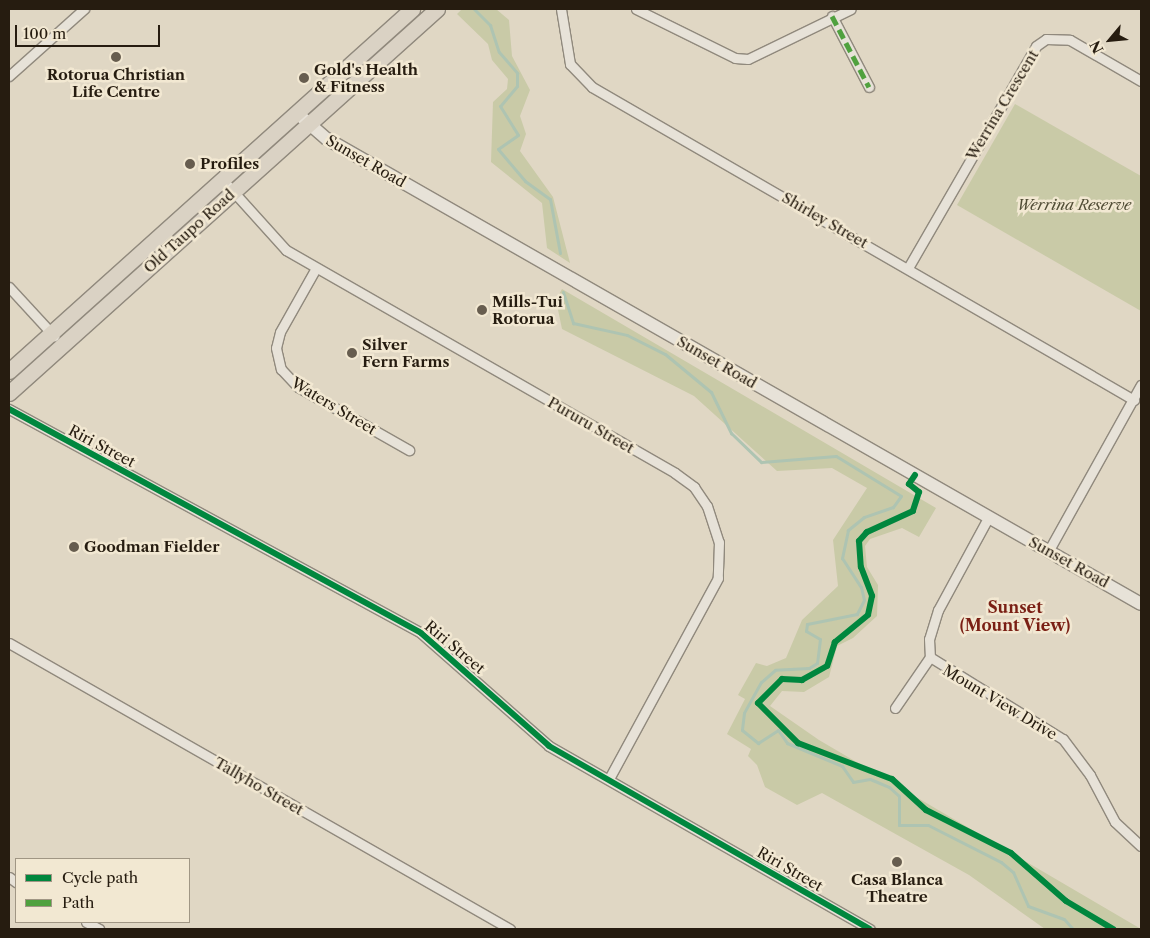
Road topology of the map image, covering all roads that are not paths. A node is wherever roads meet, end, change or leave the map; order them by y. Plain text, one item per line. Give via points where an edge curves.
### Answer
1 (84, 9) edge
2 (412, 9) edge
3 (561, 9) edge
4 (636, 9) edge
5 (851, 9) edge
6 (427, 12) edge
7 (833, 12) edge
8 (9, 76) edge
9 (1141, 81) edge
10 (869, 87) dead end
11 (298, 114) junction
12 (308, 126) junction
13 (222, 179) junction
14 (233, 192) junction
15 (316, 268) junction
16 (908, 268) junction
17 (9, 286) edge
18 (57, 339) junction
19 (9, 371) edge
20 (1141, 385) edge
21 (9, 393) edge
22 (1134, 400) junction
23 (9, 409) edge
24 (409, 450) dead end
25 (988, 518) junction
26 (1049, 550) junction
27 (1141, 604) edge
28 (9, 643) edge
29 (930, 657) junction
30 (895, 708) dead end
31 (609, 779) junction
32 (1141, 846) edge
33 (88, 923) edge
34 (99, 929) edge
35 (510, 929) edge
36 (870, 929) edge

1 - 8 street
2 - 11 highway, Old Taupo Road
3 - 16 street, Shirley Street via 570,64 582,81
4 - 7 street via 735,58 748,60
5 - 7 street
6 - 12 highway, Old Taupo Road
7 - 10 street
9 - 16 street, Werrina Crescent via 1070,40 1046,39 1036,46
11 - 12 main road, Sunset Road
11 - 13 highway, Old Taupo Road
12 - 14 highway, Old Taupo Road
12 - 25 main road, Sunset Road
13 - 14 street, Pururu Street
13 - 18 highway, Old Taupo Road
14 - 15 street, Pururu Street via 286,250
14 - 18 highway, Old Taupo Road
15 - 24 street, Waters Street via 280,332 276,348 281,369 298,387
15 - 31 street, Pururu Street via 675,473 694,487 706,506 718,534 718,578
16 - 22 street, Shirley Street
17 - 18 street
18 - 19 highway, Old Taupo Road
18 - 21 highway, Old Taupo Road
20 - 22 street
22 - 26 street
23 - 31 street, Riri Street via 421,633 542,740
25 - 26 main road, Sunset Road
25 - 29 street, Mount View Drive via 938,610 929,639
26 - 27 main road, Sunset Road
28 - 35 street, Tallyho Street
29 - 30 street
29 - 32 street, Mount View Drive via 1063,740 1086,768 1115,822
31 - 36 street, Riri Street
33 - 34 street

